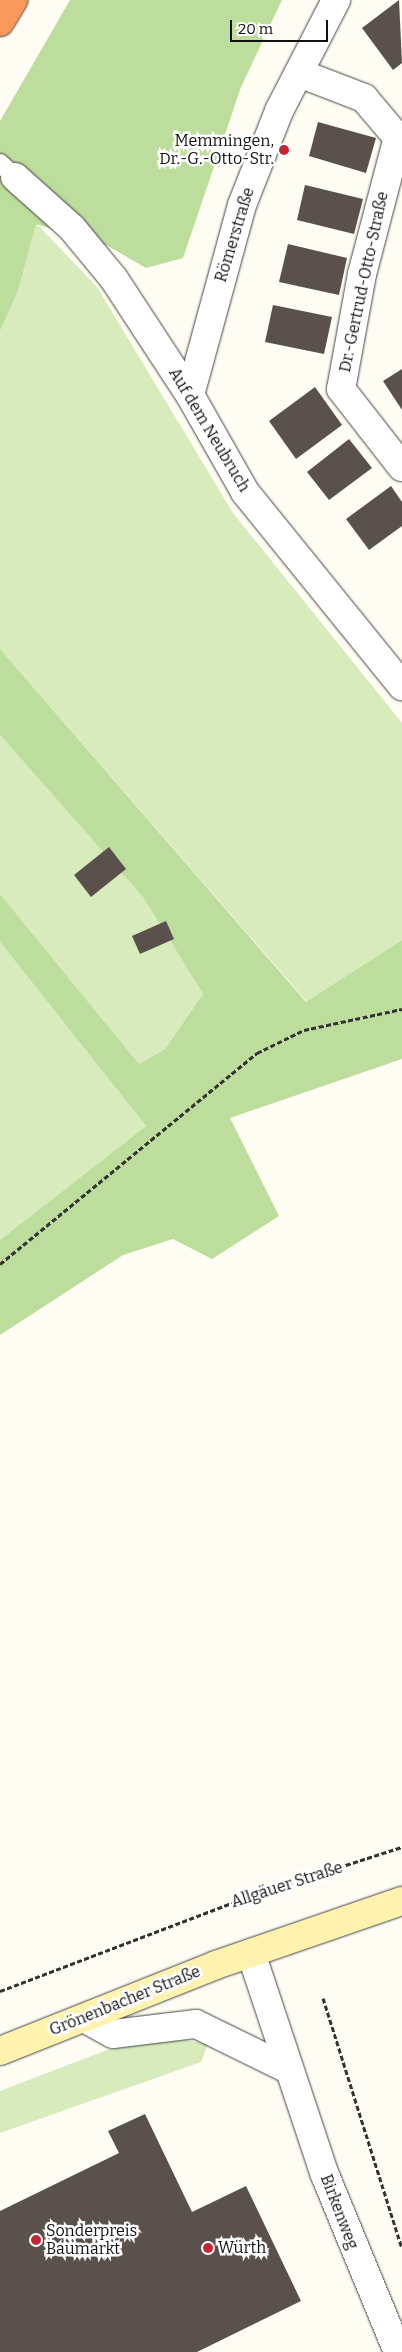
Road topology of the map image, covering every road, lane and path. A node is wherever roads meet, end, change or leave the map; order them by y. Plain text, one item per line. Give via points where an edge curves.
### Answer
1 (12, 0) edge
2 (336, 0) edge
3 (0, 22) edge
4 (299, 73) junction
5 (400, 140) edge
6 (8, 170) edge
7 (190, 395) junction
8 (402, 467) edge
9 (402, 686) edge
10 (402, 1010) edge
11 (0, 1264) edge
12 (402, 1847) edge
13 (402, 1902) edge
14 (251, 1953) junction
15 (0, 1991) edge
16 (323, 1998) dead end
17 (84, 2018) junction
18 (0, 2051) edge
19 (288, 2068) junction
20 (402, 2248) edge
21 (398, 2352) edge

1 - 3 highway
2 - 4 street, Römerstraße
4 - 5 street, Dr.-Gertrud-Otto-Straße via 364,98
4 - 7 street, Römerstraße via 242,205
5 - 8 street, Dr.-Gertrud-Otto-Straße via 362,274 341,389
6 - 7 street, Auf dem Neubruch via 72,228 114,279
7 - 9 street, Auf dem Neubruch via 245,492
10 - 11 path via 304,1030 257,1053
12 - 15 path, Allgäuer Straße via 174,1925
13 - 14 main road
14 - 17 main road, Grönenbacher Straße
14 - 19 street, Birkenweg
16 - 20 path
17 - 18 main road, Grönenbacher Straße
17 - 19 street via 113,2034 196,2024
19 - 21 street, Birkenweg via 361,2268

